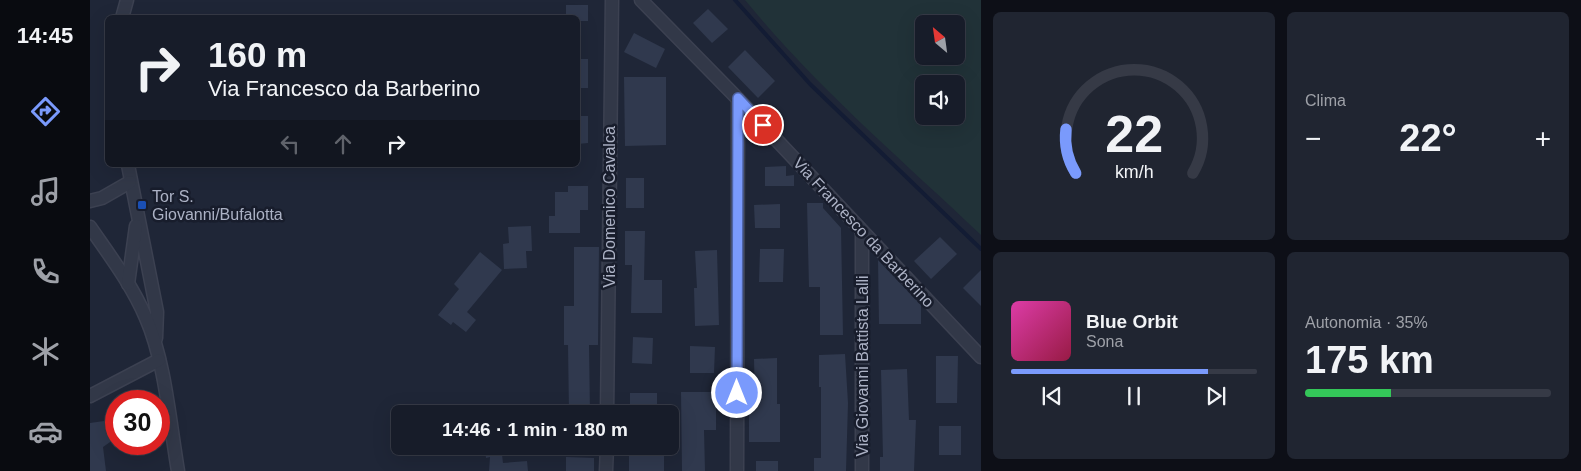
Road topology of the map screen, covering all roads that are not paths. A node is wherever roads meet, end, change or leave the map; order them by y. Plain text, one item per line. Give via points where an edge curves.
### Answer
1 (127, 0) edge
2 (612, 0) edge
3 (641, 0) edge
4 (123, 15) edge
5 (738, 98) junction
6 (128, 167) edge
7 (130, 182) junction
8 (90, 201) edge
9 (136, 212) junction
10 (90, 227) edge
11 (862, 231) junction
12 (128, 284) junction
13 (156, 346) junction
14 (981, 357) edge
15 (159, 360) junction
16 (90, 396) edge
17 (607, 405) edge
18 (607, 455) edge
19 (178, 471) edge
20 (606, 471) edge
21 (737, 471) edge
22 (862, 471) edge

1 - 4 street
2 - 17 street, Via Domenico Cavalca
3 - 5 street, Via Francesco da Barberino
5 - 11 street, Via Francesco da Barberino
5 - 21 street
6 - 7 street
7 - 8 street
7 - 9 street
9 - 12 street
9 - 13 street via 157,312
10 - 12 street
11 - 14 street, Via Francesco da Barberino
11 - 22 street, Via Giovanni Battista Lalli
12 - 13 street
13 - 15 street
15 - 16 street
15 - 19 street
18 - 20 street

